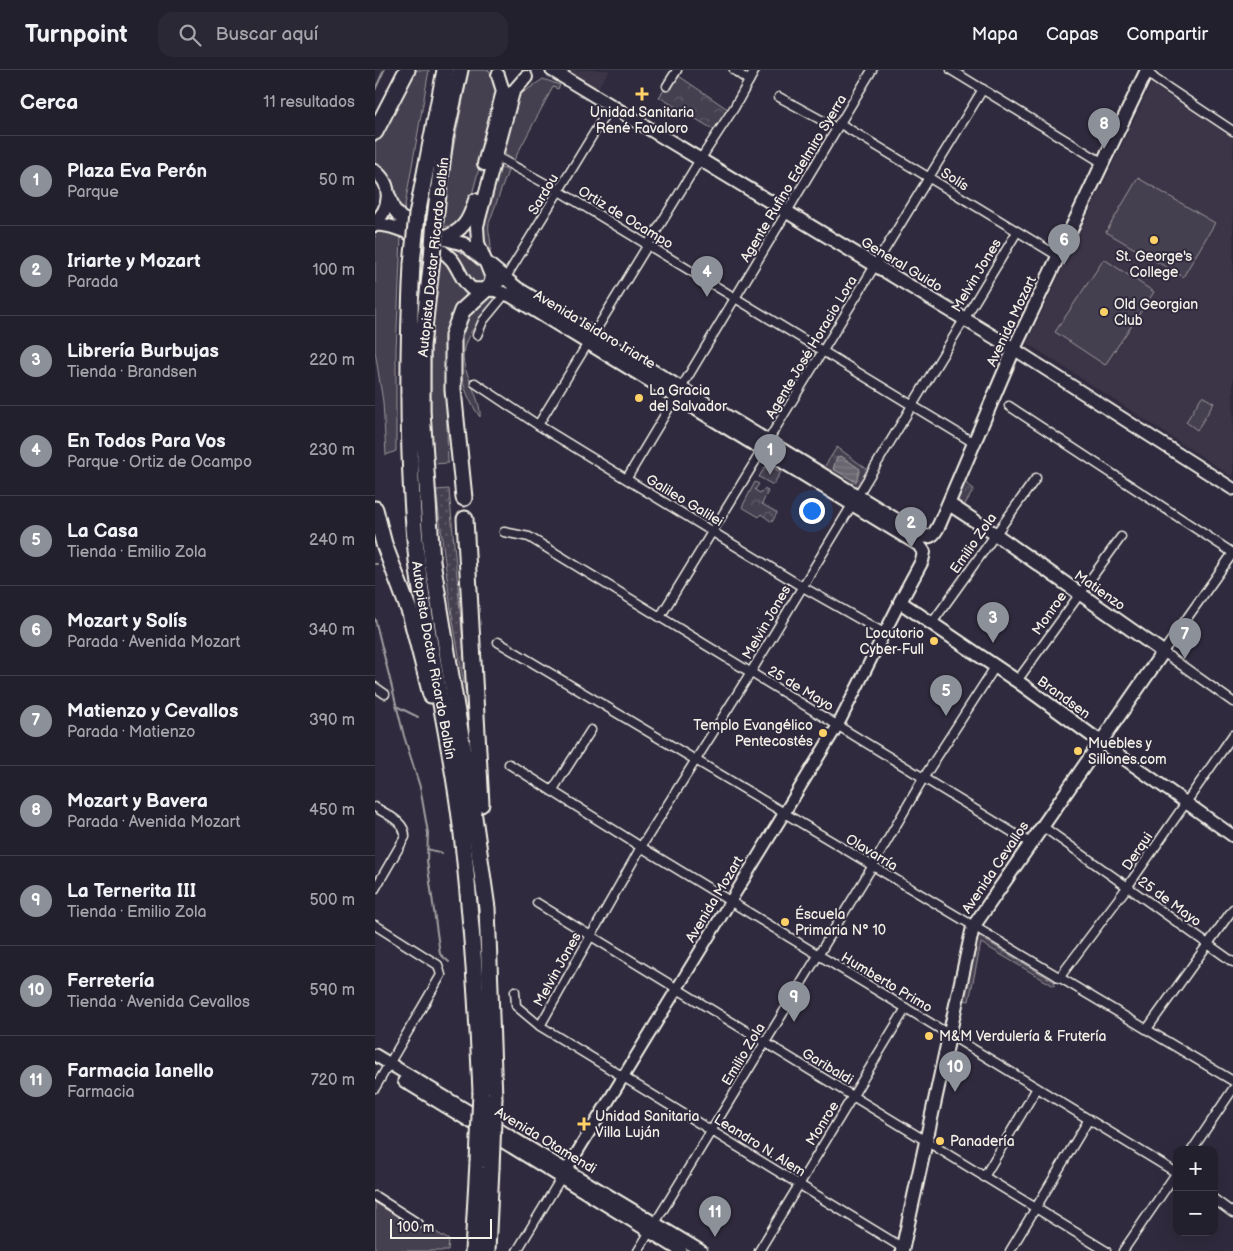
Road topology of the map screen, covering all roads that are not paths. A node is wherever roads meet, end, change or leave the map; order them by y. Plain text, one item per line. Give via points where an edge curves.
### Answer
1 (407, 70) edge
2 (445, 70) edge
3 (460, 70) edge
4 (552, 70) edge
5 (677, 70) edge
6 (734, 70) edge
7 (755, 70) edge
8 (872, 70) edge
9 (951, 70) edge
10 (1147, 70) edge
11 (497, 72) edge
12 (528, 73) edge
13 (749, 81) junction
14 (667, 86) dead end
15 (983, 89) junction
16 (779, 96) dead end
17 (611, 105) junction
18 (837, 126) junction
19 (1233, 131) edge
20 (375, 132) edge
21 (495, 156) junction
22 (700, 161) junction
23 (1103, 163) junction
24 (375, 171) edge
25 (929, 178) junction
26 (559, 191) junction
27 (389, 196) junction
28 (787, 214) junction
29 (375, 223) edge
30 (1017, 232) junction
31 (442, 238) junction
32 (647, 245) junction
33 (1058, 256) junction
34 (487, 264) junction
35 (875, 265) junction
36 (505, 279) junction
37 (487, 290) junction
38 (512, 292) junction
39 (735, 298) junction
40 (964, 319) junction
41 (477, 335) dead end
42 (591, 337) junction
43 (1014, 349) junction
44 (823, 352) junction
45 (475, 383) dead end
46 (679, 392) junction
47 (911, 405) junction
48 (1009, 406) dead end
49 (537, 425) junction
50 (974, 443) junction
51 (766, 445) junction
52 (627, 478) junction
53 (1036, 478) dead end
54 (1233, 489) edge
55 (464, 498) dead end
56 (854, 498) junction
57 (949, 504) junction
58 (375, 509) edge
59 (465, 519) dead end
60 (713, 531) junction
61 (505, 532) dead end
62 (935, 534) joint
63 (995, 534) junction
64 (1121, 537) dead end
65 (1233, 553) edge
66 (924, 555) joint
67 (801, 586) junction
68 (1079, 593) junction
69 (900, 602) junction
70 (660, 617) junction
71 (932, 623) junction
72 (884, 633) junction
73 (498, 642) dead end
74 (1163, 652) junction
75 (995, 667) junction
76 (751, 672) junction
77 (1017, 681) junction
78 (375, 688) edge
79 (385, 694) dead end
80 (1233, 702) edge
81 (838, 725) junction
82 (591, 730) dead end
83 (1233, 736) edge
84 (1102, 743) junction
85 (695, 760) junction
86 (509, 764) dead end
87 (924, 777) junction
88 (552, 791) junction
89 (1185, 802) junction
90 (375, 807) edge
91 (782, 813) junction
92 (460, 816) junction
93 (1042, 826) junction
94 (1233, 836) edge
95 (1030, 843) junction
96 (641, 847) junction
97 (872, 867) junction
98 (1129, 886) junction
99 (375, 889) edge
100 (731, 901) junction
101 (537, 903) dead end
102 (487, 908) junction
103 (1233, 909) edge
104 (375, 925) edge
105 (973, 927) junction
106 (589, 936) junction
107 (1208, 944) junction
108 (818, 954) junction
109 (1233, 962) edge
110 (1059, 978) junction
111 (677, 989) junction
112 (515, 991) dead end
113 (906, 1008) junction
114 (540, 1026) junction
115 (1147, 1029) junction
116 (949, 1034) junction
117 (765, 1042) junction
118 (375, 1055) edge
119 (375, 1063) edge
120 (388, 1067) junction
121 (623, 1078) junction
122 (1233, 1081) edge
123 (375, 1088) edge
124 (1037, 1088) junction
125 (1233, 1089) edge
126 (487, 1095) junction
127 (853, 1096) junction
128 (1089, 1119) junction
129 (711, 1130) junction
130 (926, 1141) junction
131 (1195, 1146) edge
132 (484, 1164) junction
133 (1173, 1170) edge
134 (564, 1174) junction
135 (983, 1177) junction
136 (1173, 1178) edge
137 (799, 1184) junction
138 (375, 1196) edge
139 (1218, 1202) edge
140 (1035, 1208) junction
141 (1233, 1212) edge
142 (419, 1224) dead end
143 (652, 1227) junction
144 (903, 1249) edge
145 (473, 1251) edge
146 (487, 1251) edge
147 (517, 1251) edge
148 (638, 1251) edge
149 (681, 1251) edge
150 (701, 1251) edge
151 (759, 1251) edge
152 (1010, 1251) edge
153 (1105, 1251) edge
154 (1123, 1251) edge

1 - 20 highway
2 - 92 highway, Autopista Doctor Ricardo Balbín, bridge via 417,215 407,410 417,561
3 - 102 highway, Autopista Doctor Ricardo Balbín, bridge via 445,138 435,219 422,346 422,412 432,561
4 - 17 main road, General Guido
5 - 14 street
6 - 13 street
7 - 13 street
8 - 18 street, Agente Rufino Edelmiro Syerra
9 - 15 street
10 - 19 street via 1155,79
10 - 23 main road, Avenida Mozart
11 - 12 main road via 508,81
11 - 31 main road via 503,91 472,212 458,232
12 - 21 main road via 513,92
13 - 22 street
15 - 23 street
15 - 25 street, Agente José Horacio Lora
16 - 18 street, Solís
17 - 22 main road, General Guido
17 - 26 street, Sardou
18 - 25 street, Solís
18 - 28 street, Agente Rufino Edelmiro Syerra
21 - 26 street, Ortiz de Ocampo
21 - 34 main road via 477,226 478,243
22 - 28 main road, General Guido
22 - 32 street
23 - 33 main road, Avenida Mozart
24 - 27 main road, Avenida Isidoro Iriarte via 383,179
25 - 30 street, Solís
25 - 35 street, Agente José Horacio Lora
26 - 32 street, Ortiz de Ocampo
26 - 36 street, Sardou
27 - 29 main road via 383,214
27 - 31 main road, Avenida Isidoro Iriarte via 401,218
28 - 35 main road, General Guido
28 - 39 street, Agente Rufino Edelmiro Syerra
29 - 37 main road, Avenida Isidoro Iriarte via 393,226 439,250 451,259 468,287
30 - 33 street, Solís
30 - 40 street, Melvin Jones
31 - 34 main road, Avenida Isidoro Iriarte via 464,244
32 - 39 street, Ortiz de Ocampo
32 - 42 street
33 - 43 main road, Avenida Mozart
34 - 36 main road, Avenida Isidoro Iriarte
34 - 37 main road via 492,278
35 - 40 main road, General Guido
35 - 44 street, Agente José Horacio Lora
36 - 37 street, Sardou
36 - 38 main road, Avenida Isidoro Iriarte
37 - 38 main road, Avenida Isidoro Iriarte
37 - 55 highway via 462,311 453,335 453,390
38 - 41 street via 483,321
38 - 42 main road, Avenida Isidoro Iriarte
39 - 44 street, Ortiz de Ocampo
39 - 46 street, Agente Rufino Edelmiro Syerra
40 - 43 main road, General Guido
40 - 47 street, Melvin Jones
42 - 46 main road, Avenida Isidoro Iriarte
42 - 49 street
43 - 50 main road, Avenida Mozart
43 - 54 main road, General Guido
44 - 47 street, Ortiz de Ocampo
44 - 51 street, Agente José Horacio Lora
45 - 49 street, Galileo Galilei
46 - 51 main road, Avenida Isidoro Iriarte
46 - 52 street, Agente Rufino Edelmiro Syerra
47 - 50 street, Ortiz de Ocampo
47 - 56 street, Melvin Jones
48 - 65 street
49 - 52 street, Galileo Galilei
50 - 57 main road, Avenida Mozart
51 - 56 main road, Avenida Isidoro Iriarte
51 - 60 street, Agente José Horacio Lora
52 - 60 street, Galileo Galilei
53 - 63 street, Emilio Zola
56 - 62 main road, Avenida Isidoro Iriarte via 923,536
56 - 66 main road, Avenida Isidoro Iriarte via 919,545
56 - 67 street, Melvin Jones
57 - 62 main road, Avenida Mozart
57 - 63 main road, Matienzo
58 - 92 highway via 383,544 417,640
59 - 102 highway
60 - 67 street, Galileo Galilei
60 - 70 street, Agente José Horacio Lora
61 - 70 street, 25 de Mayo via 529,537
63 - 68 main road, Matienzo
63 - 71 street, Emilio Zola
64 - 68 street, Monroe
65 - 74 street, Avenida Cevallos
66 - 69 main road, Avenida Mozart
67 - 72 street, Galileo Galilei
67 - 76 street, Melvin Jones
68 - 74 main road, Matienzo
68 - 77 street, Monroe
69 - 71 main road, Brandsen
69 - 72 street, Avenida Mozart
70 - 76 street, 25 de Mayo
71 - 75 main road, Brandsen
72 - 81 street, Avenida Mozart
73 - 85 street, Olavarría
74 - 80 street, Matienzo
74 - 84 main road, Avenida Cevallos
75 - 77 main road, Brandsen
75 - 87 street, Emilio Zola
76 - 81 street, 25 de Mayo
76 - 85 street, Melvin Jones
77 - 84 main road, Brandsen
78 - 79 street
81 - 87 street, 25 de Mayo
81 - 91 street, Avenida Mozart
82 - 88 street
83 - 89 street, Derqui
84 - 89 main road, Brandsen
84 - 93 main road, Avenida Cevallos
85 - 91 street, Olavarría
85 - 96 street, Melvin Jones
86 - 88 street, Humberto Primo
87 - 95 street, 25 de Mayo
87 - 97 street, Emilio Zola
88 - 96 street, Humberto Primo
89 - 94 main road, Brandsen
89 - 98 street, Derqui
90 - 99 street via 402,825 405,837
91 - 97 street, Olavarría
91 - 100 street, Avenida Mozart
92 - 126 highway, Autopista Doctor Ricardo Balbín
93 - 95 main road, Avenida Cevallos
93 - 98 street, 25 de Mayo
95 - 105 main road, Avenida Cevallos
96 - 100 street, Humberto Primo
96 - 106 street, Melvin Jones
97 - 105 street, Olavarría
97 - 108 street, Emilio Zola
98 - 107 street, 25 de Mayo
98 - 110 street, Derqui
100 - 108 street, Humberto Primo
100 - 111 street, Avenida Mozart
101 - 106 street, Garibaldi
102 - 126 highway, Autopista Doctor Ricardo Balbín
103 - 107 street
104 - 120 street via 441,969 439,982
105 - 110 street, Olavarría
105 - 116 main road, Avenida Cevallos
106 - 111 street, Garibaldi
106 - 114 street, Melvin Jones
107 - 109 street, 25 de Mayo
107 - 115 street
108 - 113 street, Humberto Primo
108 - 117 street, Emilio Zola
110 - 115 street, Olavarría
111 - 117 street, Garibaldi
111 - 121 street, Avenida Mozart
112 - 114 street, Leandro N. Alem via 516,1006
113 - 116 street, Humberto Primo
113 - 127 street, Monroe
114 - 121 street, Leandro N. Alem
115 - 122 street, Olavarría
116 - 124 street, Humberto Primo
116 - 130 main road, Avenida Cevallos
117 - 127 street, Garibaldi
117 - 129 street, Emilio Zola
118 - 120 main road, Avenida Otamendi
119 - 120 main road, Avenida Otamendi
120 - 123 street
120 - 134 main road, Avenida Otamendi
121 - 129 street, Leandro N. Alem
121 - 134 street, Avenida Mozart
124 - 128 street, Humberto Primo
124 - 135 street
125 - 131 street
126 - 132 highway, Autopista Doctor Ricardo Balbín, bridge
127 - 130 street, Garibaldi
127 - 137 street, Monroe
128 - 133 street, Humberto Primo
128 - 140 street
129 - 137 street, Leandro N. Alem
129 - 143 street, Emilio Zola
130 - 135 street, Garibaldi
130 - 144 main road, Avenida Cevallos
132 - 145 highway, Autopista Doctor Ricardo Balbín
132 - 146 highway, Autopista Doctor Ricardo Balbín
134 - 143 main road, Avenida Otamendi
134 - 147 street, Avenida Mozart
135 - 140 street, Garibaldi
136 - 154 street
137 - 144 street, Leandro N. Alem
137 - 151 street, Monroe
138 - 142 street
139 - 141 street
140 - 152 street
140 - 153 street, Garibaldi
143 - 148 street, Emilio Zola
143 - 149 main road, Avenida Otamendi
143 - 150 main road, Avenida Otamendi

